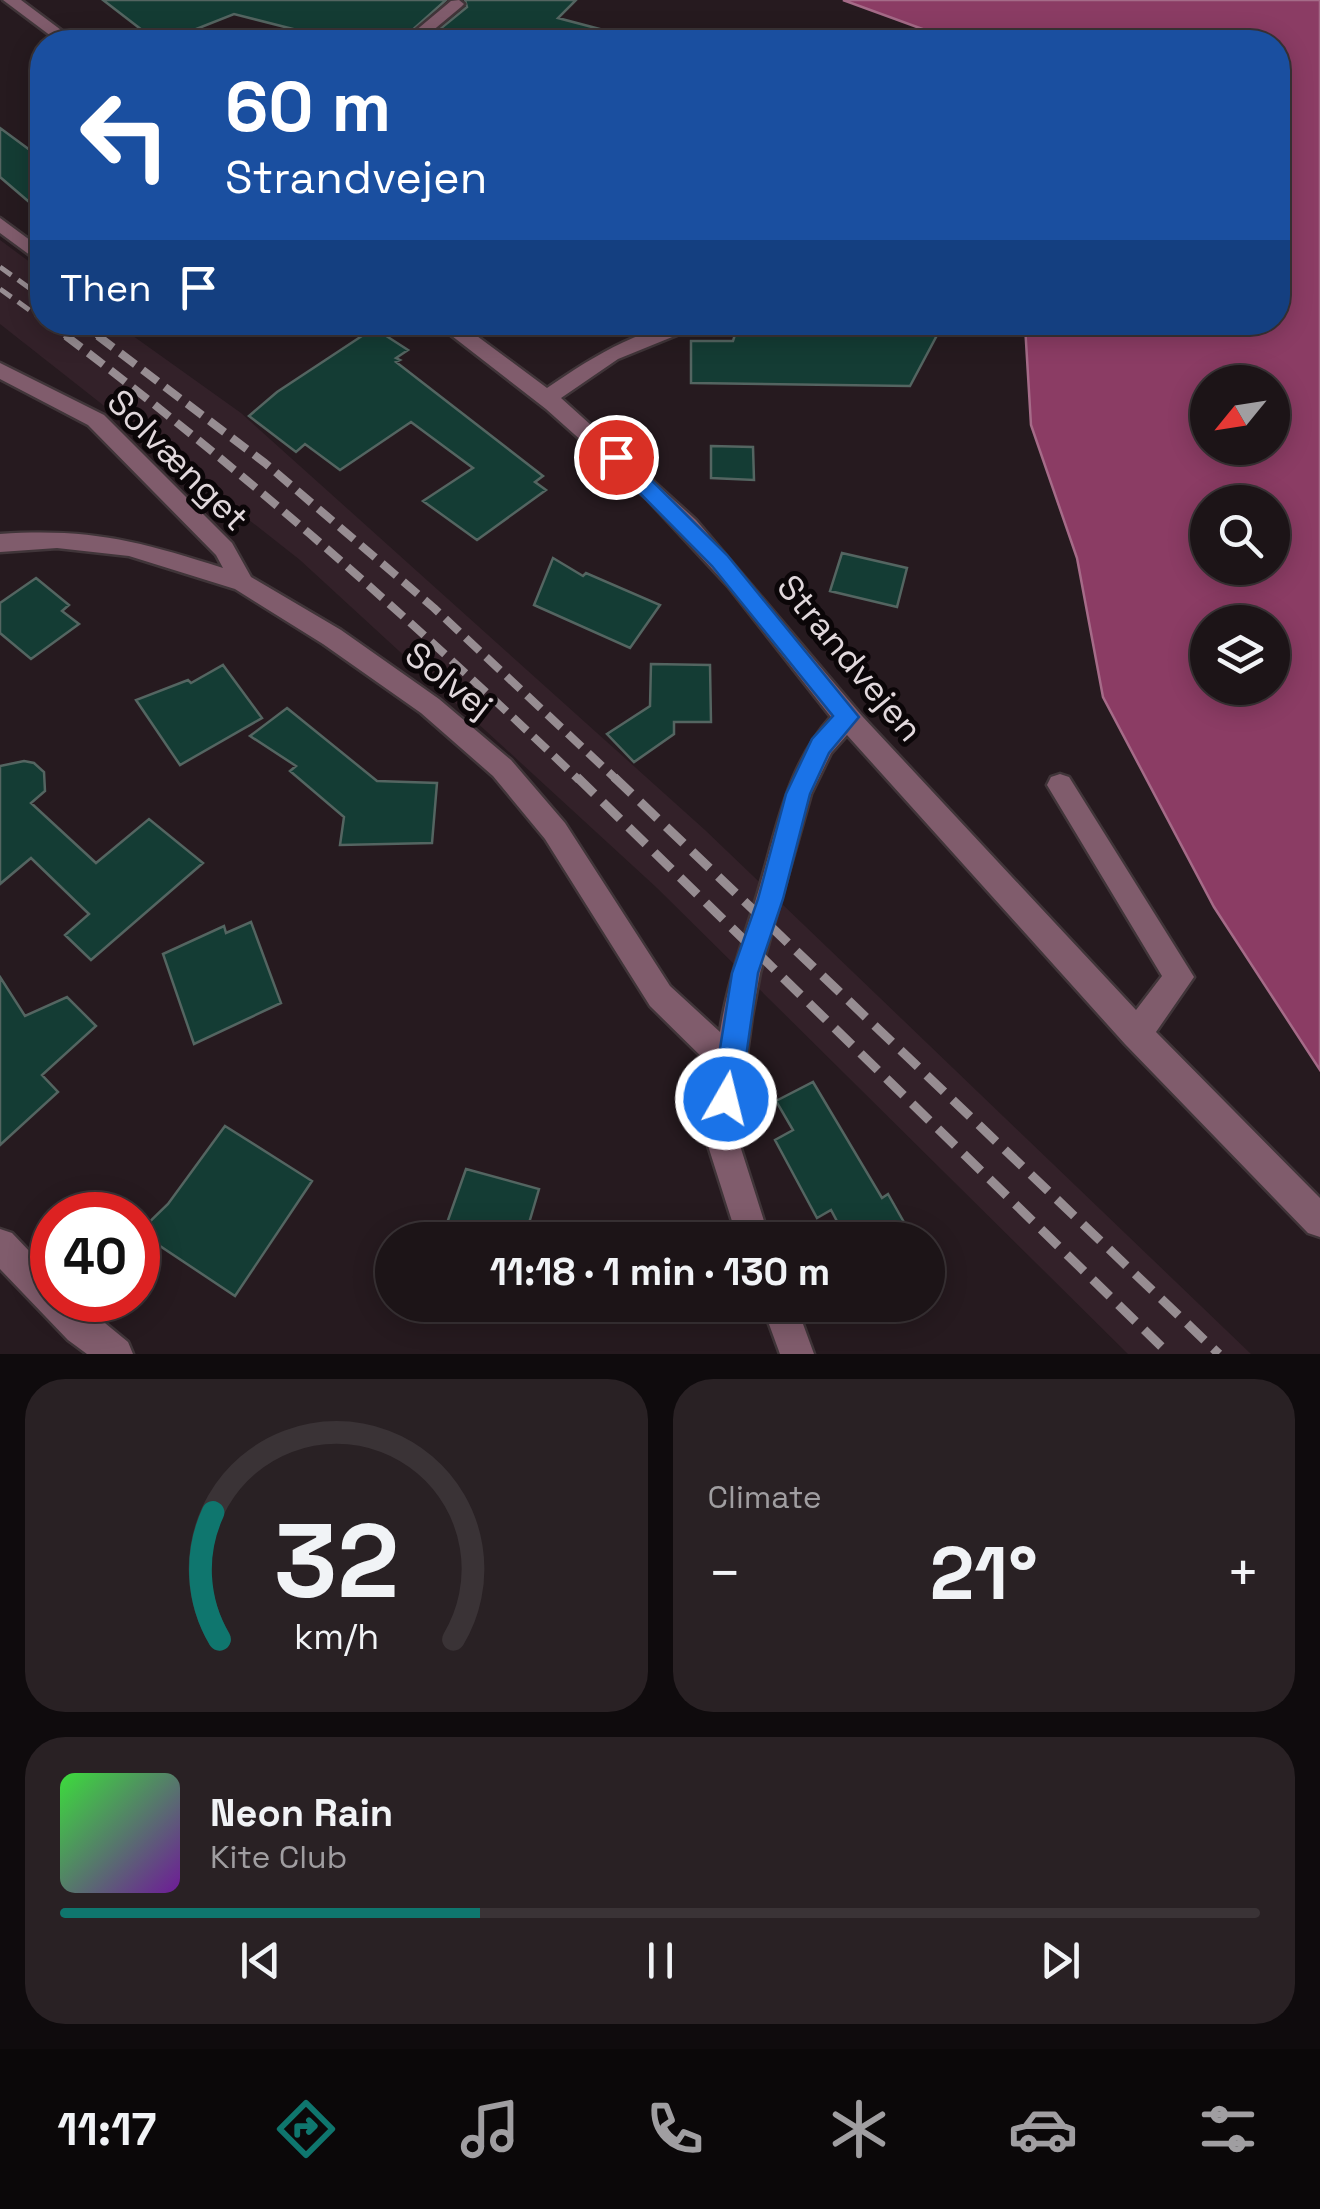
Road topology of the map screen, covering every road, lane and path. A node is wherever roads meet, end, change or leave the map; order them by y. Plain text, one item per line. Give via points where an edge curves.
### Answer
1 (11, 0) edge
2 (456, 4) dead end
3 (52, 30) edge
4 (425, 30) edge
5 (0, 224) edge
6 (30, 248) edge
7 (462, 335) edge
8 (663, 335) edge
9 (0, 370) edge
10 (547, 398) junction
11 (0, 543) edge
12 (243, 583) junction
13 (847, 717) junction
14 (1060, 785) dead end
15 (1136, 1034) junction
16 (731, 1064) junction
17 (1320, 1221) edge
18 (748, 1222) edge
19 (0, 1245) edge
20 (785, 1322) edge
21 (116, 1354) edge
22 (797, 1354) edge

1 - 3 street
2 - 4 street
5 - 6 street
7 - 10 street, Strandvejen
8 - 10 street via 611,354
9 - 12 street, Solvænget via 96,420 224,549
10 - 13 street, Strandvejen via 720,560
11 - 12 street, Solvej via 57,539 129,547
12 - 16 street, Solvej via 430,706 502,768 555,831 660,996
13 - 15 street, Strandvejen
13 - 16 street via 821,746 798,794 745,973
14 - 15 street via 1178,977
15 - 17 street, Strandvejen
16 - 18 street via 720,1133
19 - 21 street via 80,1328
20 - 22 street

